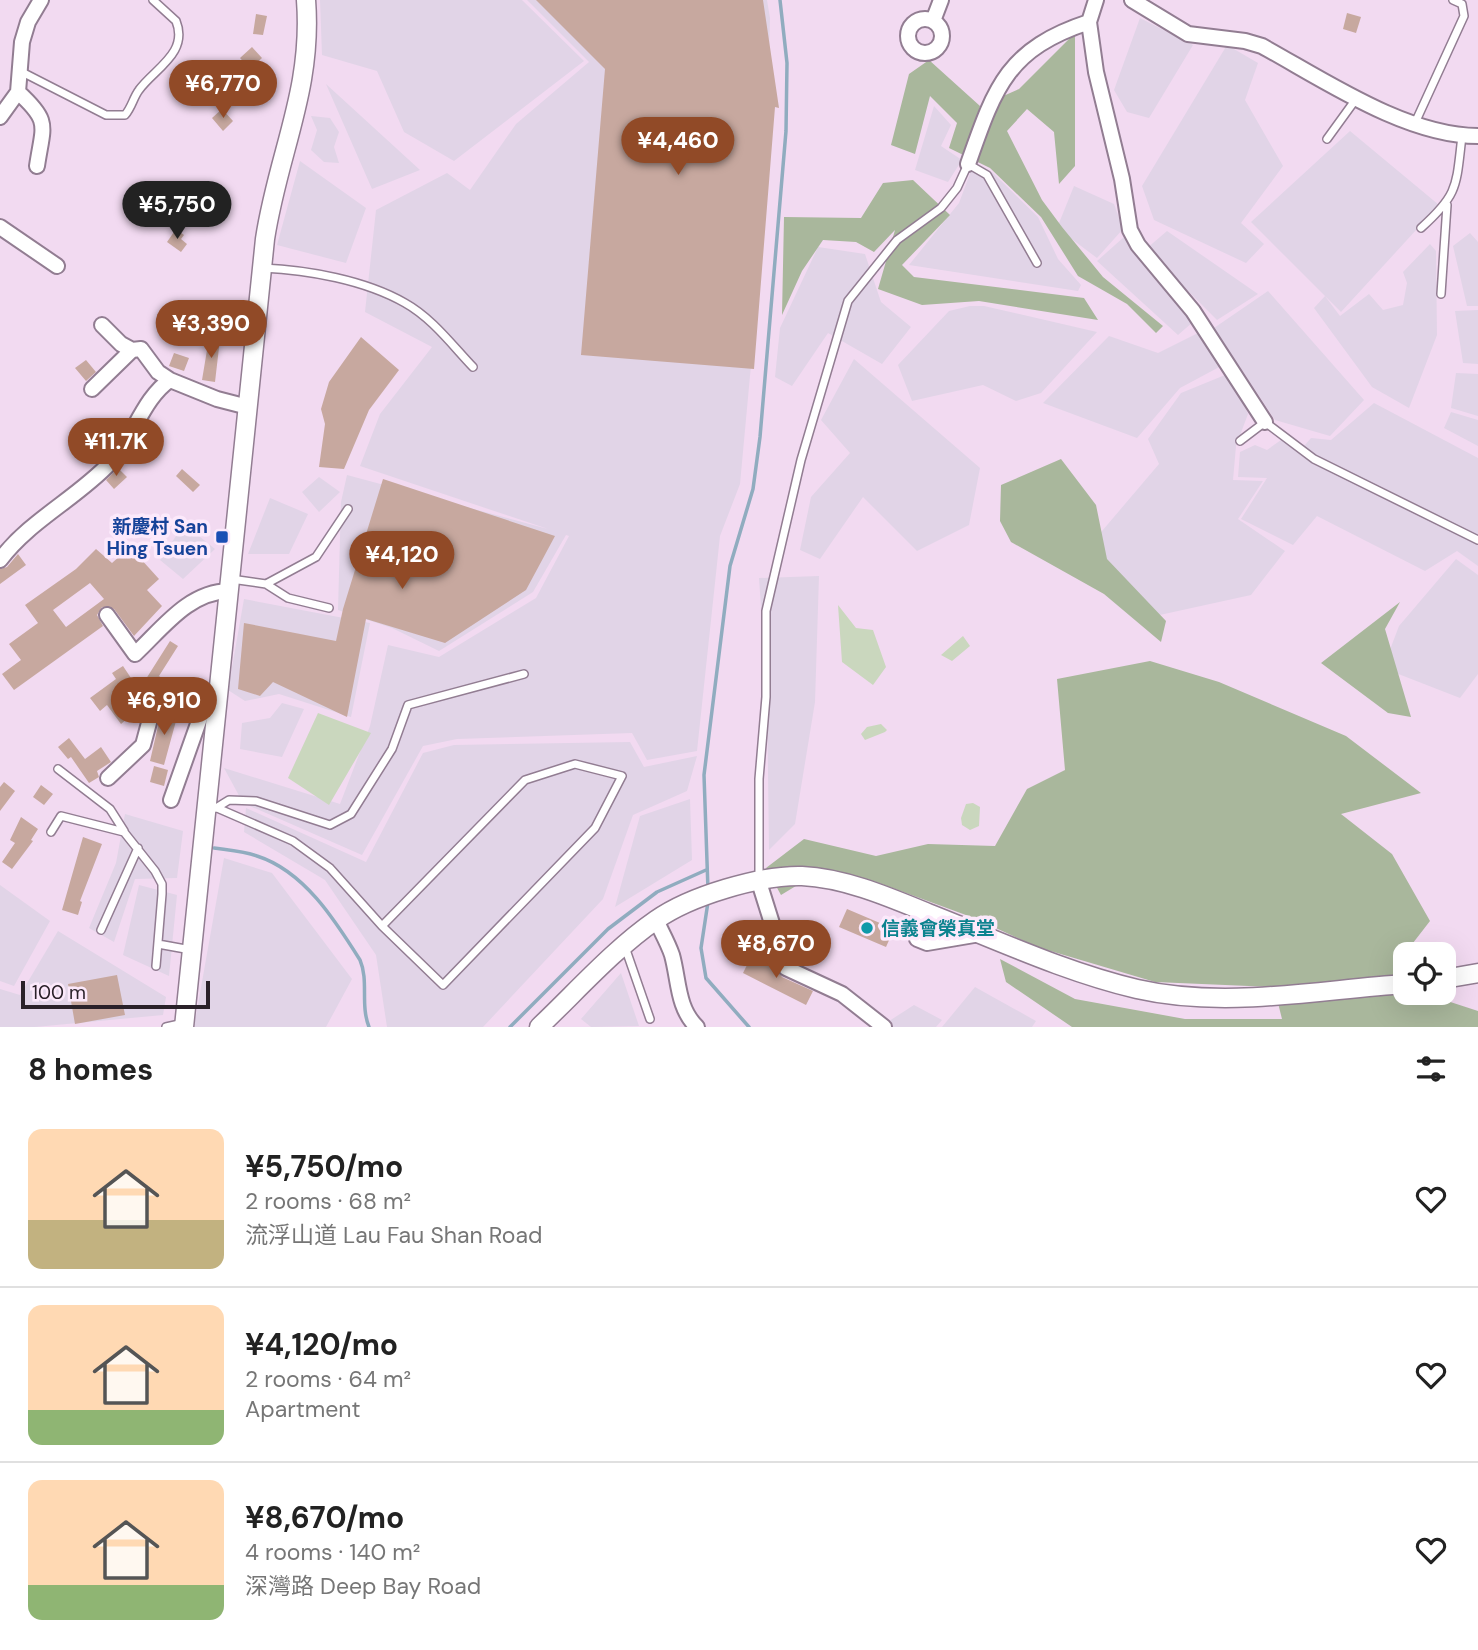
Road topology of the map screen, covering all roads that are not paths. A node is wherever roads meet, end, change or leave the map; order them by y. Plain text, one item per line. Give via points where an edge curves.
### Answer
1 (41, 0) edge
2 (153, 0) edge
3 (306, 0) edge
4 (941, 0) edge
5 (1096, 0) edge
6 (1453, 0) edge
7 (1134, 1) edge
8 (933, 21) dead end
9 (1089, 22) junction
10 (20, 71) junction
11 (18, 92) junction
12 (1356, 98) junction
13 (0, 117) edge
14 (1416, 123) junction
15 (1462, 136) junction
16 (1478, 136) edge
17 (1327, 139) dead end
18 (968, 164) junction
19 (37, 166) dead end
20 (1447, 204) junction
21 (0, 227) edge
22 (1421, 228) dead end
23 (1037, 263) dead end
24 (57, 266) dead end
25 (262, 268) junction
26 (1441, 294) dead end
27 (102, 325) dead end
28 (132, 350) junction
29 (473, 366) dead end
30 (170, 380) junction
31 (92, 389) dead end
32 (248, 407) junction
33 (1265, 422) junction
34 (1240, 441) dead end
35 (348, 509) dead end
36 (1478, 540) edge
37 (0, 560) edge
38 (266, 584) junction
39 (230, 585) junction
40 (329, 608) dead end
41 (107, 615) dead end
42 (524, 674) dead end
43 (211, 705) junction
44 (58, 769) dead end
45 (108, 778) dead end
46 (171, 800) dead end
47 (212, 806) junction
48 (51, 832) dead end
49 (124, 832) junction
50 (138, 848) junction
51 (759, 882) junction
52 (656, 920) junction
53 (382, 926) junction
54 (101, 930) dead end
55 (981, 934) junction
56 (917, 939) dead end
57 (158, 944) junction
58 (625, 946) junction
59 (192, 950) junction
60 (156, 966) dead end
61 (1478, 973) edge
62 (1456, 977) edge
63 (1393, 985) edge
64 (650, 1019) dead end
65 (184, 1025) edge
66 (166, 1027) edge
67 (540, 1027) edge
68 (697, 1027) edge
69 (884, 1027) edge

1 - 10 street via 22,42
2 - 10 lane via 176,21 178,38 168,63 139,89 125,115 106,115
3 - 25 street via 303,83 272,202
4 - 8 street
5 - 9 street
6 - 14 lane via 1462,4 1464,16
7 - 12 street via 1188,34 1262,46
9 - 18 street via 1042,40 1019,58 988,107
9 - 33 street via 1134,239 1193,312
10 - 11 street
11 - 13 street
11 - 19 street via 39,111 44,125
12 - 14 street
12 - 17 lane
14 - 15 street
15 - 16 street
15 - 20 lane via 1457,181
18 - 23 lane via 987,175
18 - 51 lane via 941,208 897,240 848,301 802,460 766,611
20 - 22 lane
20 - 26 lane
21 - 24 street
25 - 29 lane via 359,284 405,303
25 - 32 street
27 - 28 street
28 - 30 street via 141,349
28 - 31 street
30 - 32 street
30 - 37 street via 159,389 111,462
32 - 39 street
33 - 34 lane
33 - 36 lane via 1314,459
35 - 38 lane via 316,557
38 - 39 lane
38 - 40 lane via 288,598
39 - 41 street via 195,598 136,660
39 - 43 street
42 - 47 lane via 408,705 392,749 351,814 340,821 324,824 256,801 229,800
43 - 45 street via 189,694 161,700 143,745
43 - 46 street
43 - 47 street
44 - 49 lane via 110,809
47 - 53 lane via 293,841 330,868
47 - 59 street
48 - 49 lane via 61,816
49 - 50 lane
50 - 54 lane
50 - 57 lane via 162,884
51 - 52 street via 692,901
51 - 55 street via 801,876 841,882
51 - 69 street via 786,968 842,994
52 - 58 street
52 - 68 street via 671,956 677,988
53 - 53 lane via 525,780 575,764 622,776 595,828 443,985
55 - 56 street via 927,943
55 - 63 street via 1069,969 1138,989 1192,997 1243,998
57 - 59 lane
57 - 60 lane
58 - 64 lane
58 - 67 street
59 - 65 street
61 - 62 street
65 - 66 lane

